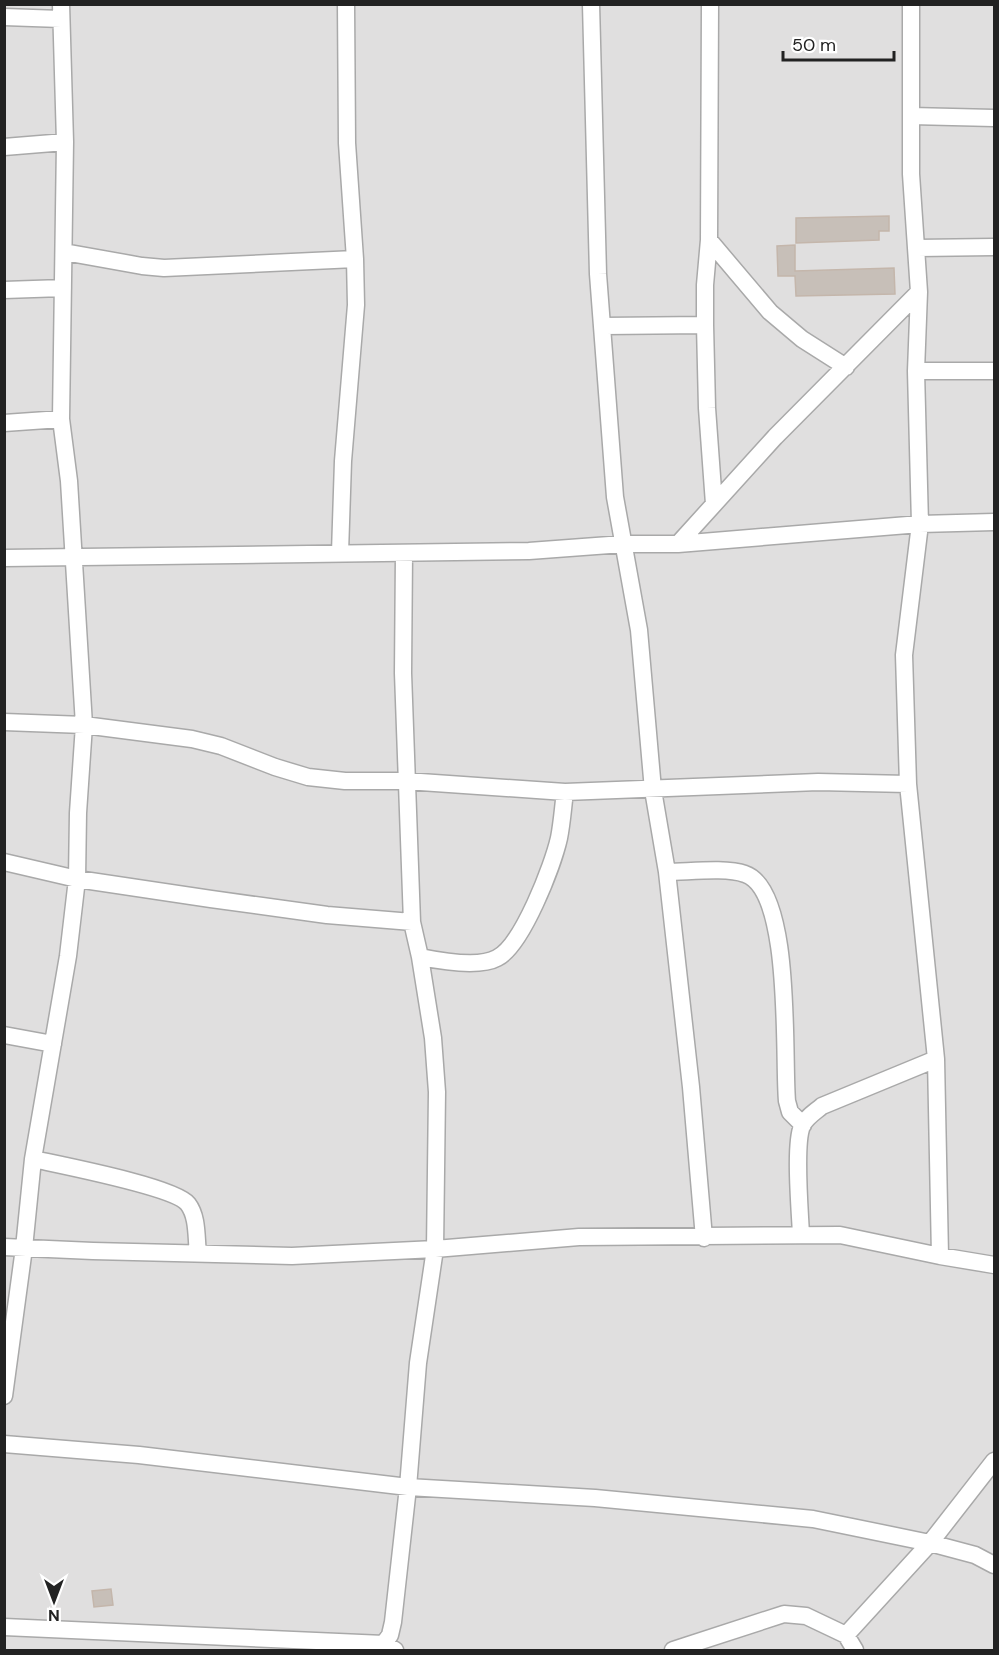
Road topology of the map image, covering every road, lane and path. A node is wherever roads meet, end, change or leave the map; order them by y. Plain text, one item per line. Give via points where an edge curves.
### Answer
1 (346, 4) edge
2 (591, 4) edge
3 (710, 4) edge
4 (911, 4) edge
5 (61, 12) edge
6 (4, 17) edge
7 (911, 116) junction
8 (994, 118) edge
9 (65, 142) junction
10 (4, 147) edge
11 (709, 240) junction
12 (994, 247) edge
13 (917, 249) junction
14 (64, 252) junction
15 (355, 259) junction
16 (63, 288) junction
17 (4, 290) edge
18 (919, 292) junction
19 (705, 325) junction
20 (604, 326) junction
21 (846, 367) junction
22 (916, 371) junction
23 (994, 371) edge
24 (62, 419) junction
25 (4, 423) edge
26 (714, 504) junction
27 (994, 522) edge
28 (920, 524) junction
29 (623, 543) junction
30 (678, 544) junction
31 (340, 553) junction
32 (404, 553) junction
33 (4, 558) edge
34 (73, 558) junction
35 (4, 722) edge
36 (84, 724) junction
37 (406, 781) junction
38 (908, 784) junction
39 (652, 789) junction
40 (565, 792) junction
41 (4, 862) edge
42 (667, 872) junction
43 (77, 879) junction
44 (412, 922) junction
45 (420, 957) junction
46 (4, 1035) edge
47 (53, 1044) junction
48 (936, 1059) junction
49 (803, 1125) junction
50 (33, 1159) junction
51 (801, 1235) junction
52 (704, 1238) junction
53 (4, 1247) edge
54 (24, 1248) junction
55 (435, 1249) junction
56 (198, 1253) junction
57 (940, 1256) junction
58 (994, 1265) edge
59 (4, 1396) edge
60 (4, 1444) edge
61 (994, 1461) edge
62 (408, 1487) junction
63 (930, 1543) junction
64 (994, 1565) edge
65 (4, 1627) edge
66 (846, 1635) junction
67 (386, 1648) edge
68 (673, 1650) edge
69 (855, 1650) edge

1 - 15 street via 347,143
2 - 20 street via 598,274
3 - 11 street
4 - 7 street
5 - 6 street
5 - 9 street
7 - 8 street
7 - 13 street
9 - 10 street
9 - 14 street
11 - 19 street
11 - 21 street via 770,312 802,339
12 - 13 street
13 - 18 street
14 - 15 street via 164,268
14 - 16 street
15 - 31 street via 356,305
16 - 17 street
16 - 24 street
18 - 21 street
18 - 22 street
19 - 20 street
19 - 26 street
20 - 29 street via 615,497
21 - 26 street
22 - 23 street
22 - 28 street
24 - 25 street
24 - 34 street
26 - 30 street
27 - 28 street
28 - 30 street
28 - 38 street via 904,655
29 - 30 street
29 - 32 street via 529,551
29 - 39 street via 639,630
31 - 32 street
31 - 34 street
32 - 37 street
33 - 34 street
34 - 36 street
35 - 36 street
36 - 37 street via 192,739 308,777
36 - 43 street
37 - 40 street
37 - 44 street
38 - 39 street via 818,782
38 - 48 street
39 - 40 street
39 - 42 street
40 - 45 street via 559,840 545,880 511,946 497,959 475,962 452,963
41 - 43 street
42 - 49 street via 746,874 758,882 765,895 778,934 787,1101 790,1112
42 - 52 street
43 - 44 street via 327,915
43 - 47 street
44 - 45 street
45 - 55 street via 433,1038 436,1092
46 - 47 street
47 - 50 street
48 - 49 street via 822,1106
48 - 57 street
49 - 51 street via 799,1157
50 - 54 street
50 - 56 street via 165,1191 187,1202 194,1214
51 - 52 street
51 - 57 street via 840,1235
52 - 55 street via 579,1237
53 - 54 street
54 - 56 street
54 - 59 street
55 - 56 street via 292,1256
55 - 62 street via 418,1363
57 - 58 street
60 - 62 street via 139,1455
61 - 63 street
62 - 63 street via 595,1498 779,1515
62 - 67 street via 393,1622
63 - 64 street via 975,1555
63 - 66 street
65 - 67 street
66 - 68 street via 806,1616 784,1614
66 - 69 street

